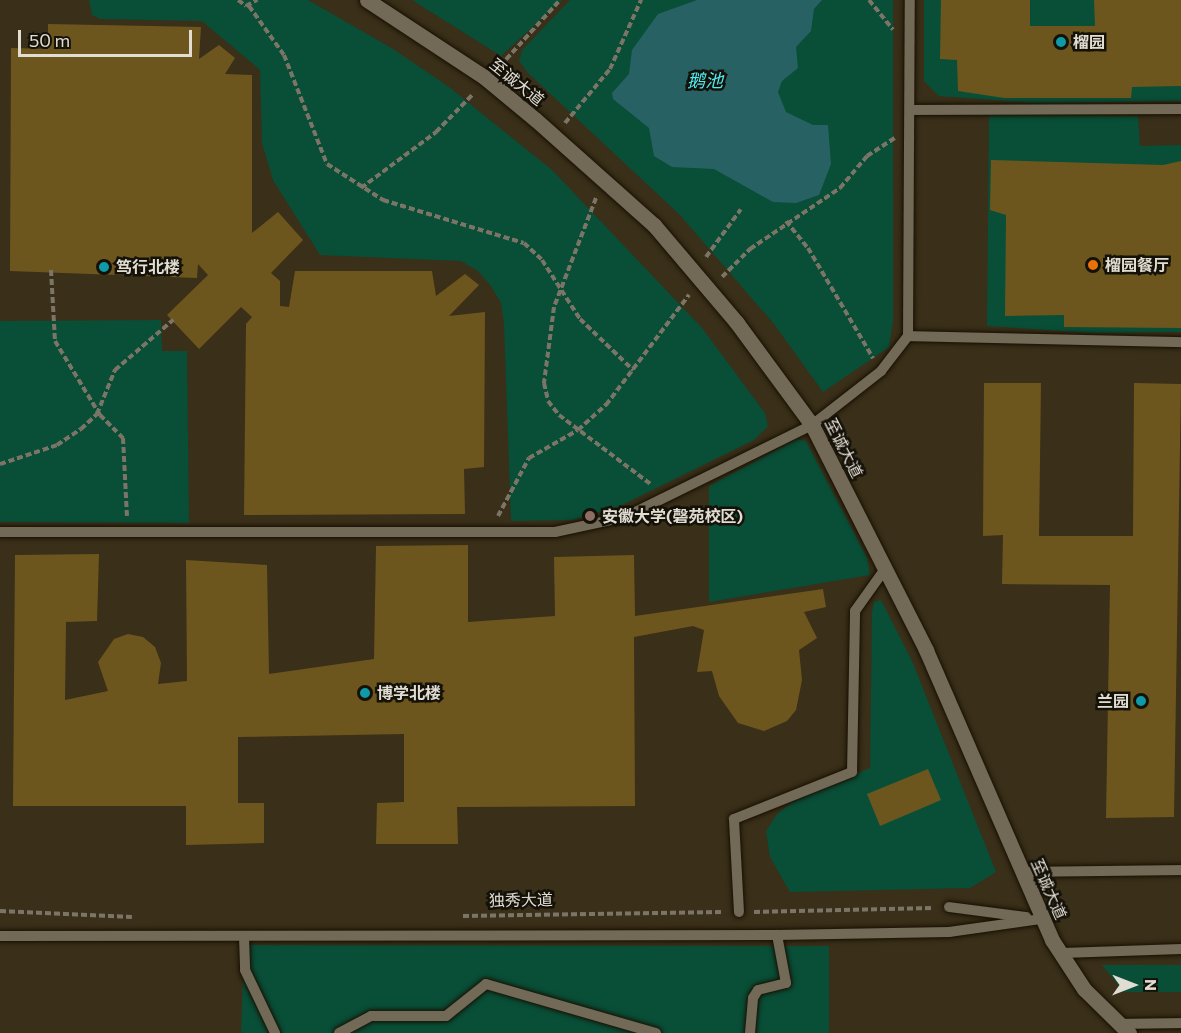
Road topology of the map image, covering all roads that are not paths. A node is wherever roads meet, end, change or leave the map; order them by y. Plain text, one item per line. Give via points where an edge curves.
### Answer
1 (367, 0) edge
2 (910, 0) edge
3 (1181, 109) edge
4 (910, 110) junction
5 (908, 336) junction
6 (1181, 342) edge
7 (812, 425) junction
8 (0, 532) edge
9 (885, 569) junction
10 (1181, 870) edge
11 (1022, 872) junction
12 (948, 907) road end
13 (739, 912) road end
14 (1042, 919) junction
15 (777, 935) junction
16 (0, 936) edge
17 (244, 937) junction
18 (1181, 949) edge
19 (1062, 953) junction
20 (1181, 1023) edge
21 (1124, 1029) edge
22 (275, 1033) edge
23 (339, 1033) edge
24 (656, 1033) edge
25 (750, 1033) edge

1 - 7 street, 至诚大道 via 488,80 654,225
2 - 4 lane
3 - 4 lane
4 - 5 lane
5 - 6 lane
5 - 7 lane via 881,371
7 - 8 lane via 669,496 584,528 499,534
7 - 9 street, 至诚大道
9 - 11 street, 至诚大道 via 926,650
9 - 13 lane via 855,611 852,772 734,819
10 - 11 lane
11 - 14 street, 至诚大道
12 - 14 lane
14 - 15 lane via 949,932
14 - 19 street, 至诚大道
15 - 17 lane
15 - 25 lane via 786,984 758,990 753,998
16 - 17 lane
17 - 22 lane via 245,970
18 - 19 lane
19 - 21 street, 至诚大道 via 1084,989
20 - 21 lane
23 - 24 lane via 371,1016 446,1016 486,984

